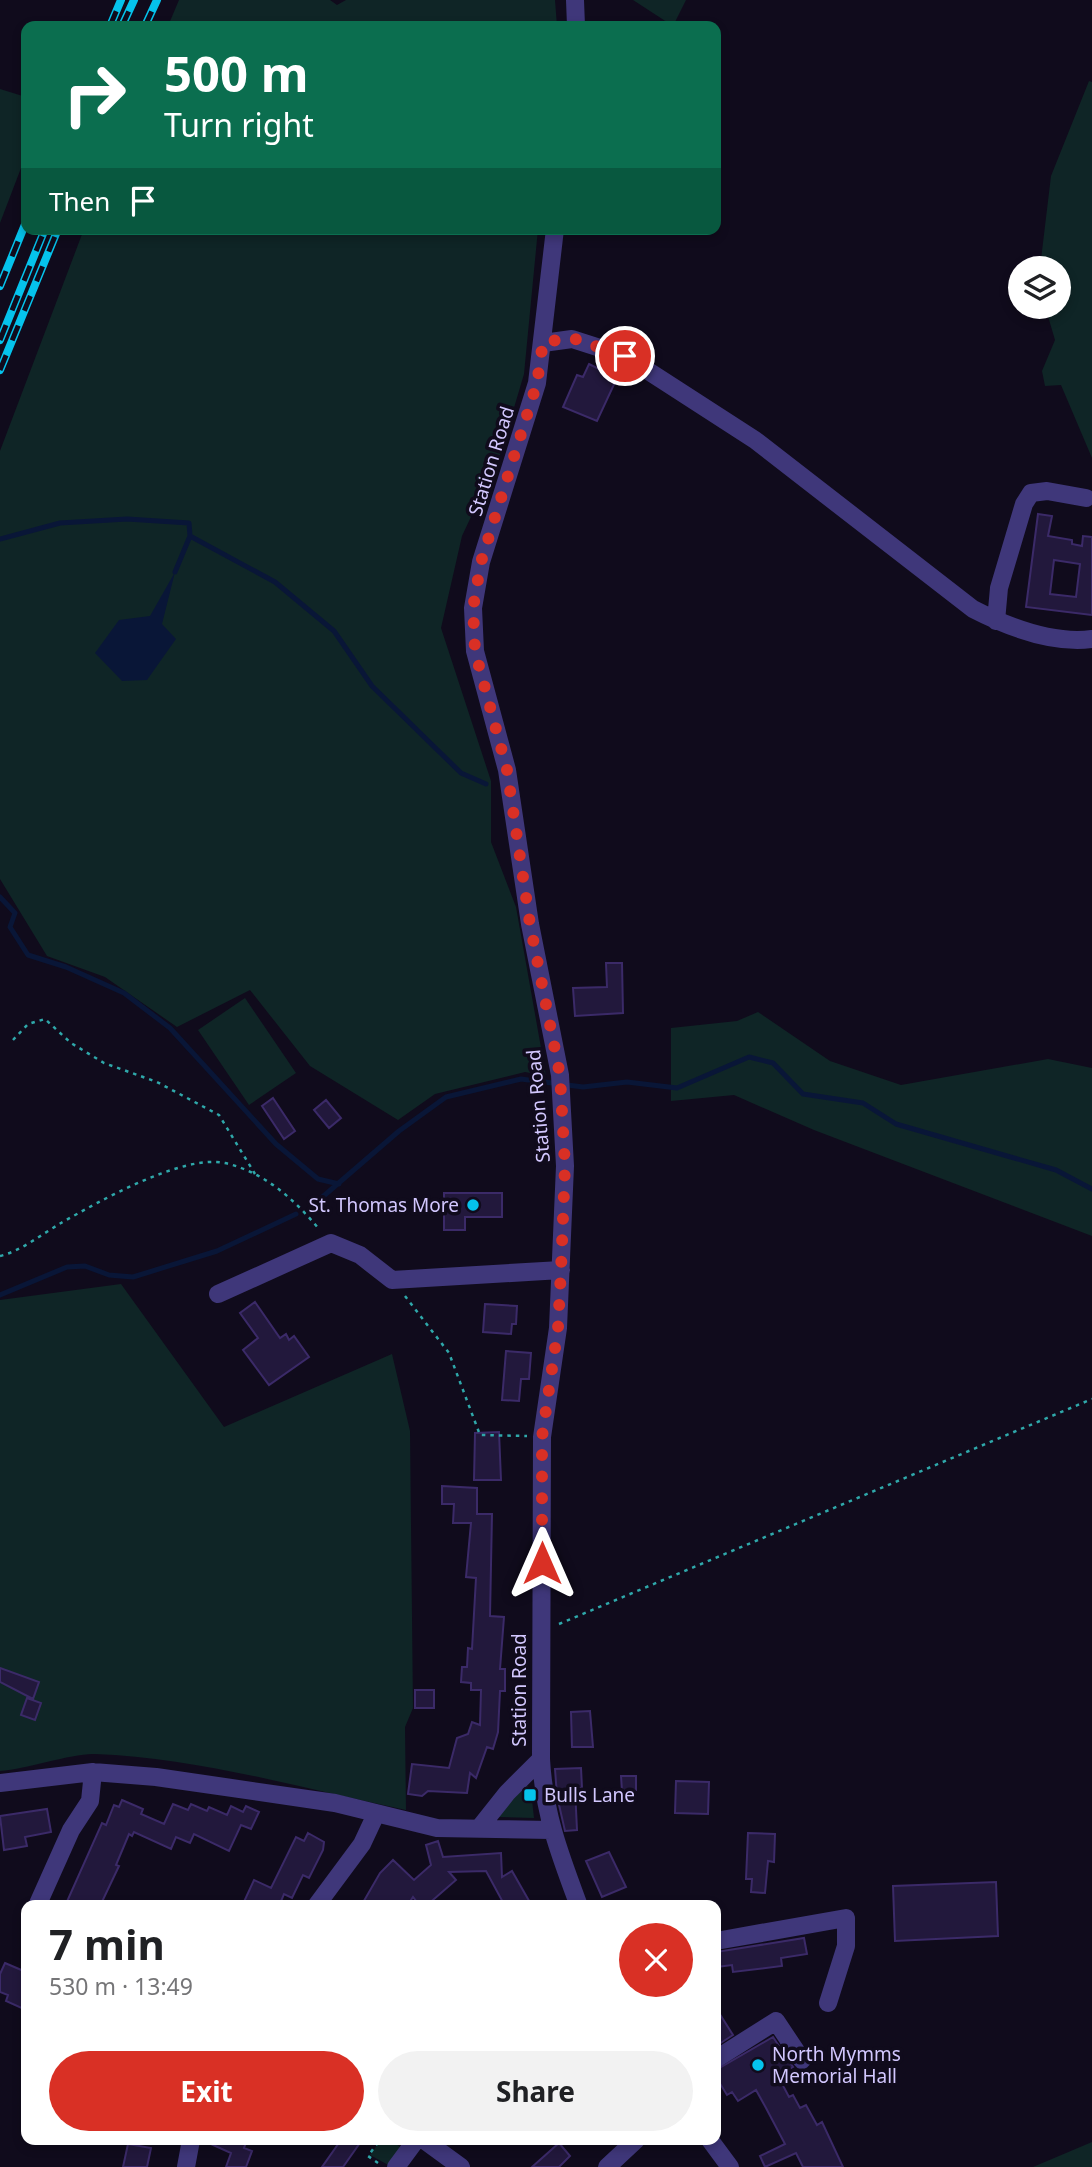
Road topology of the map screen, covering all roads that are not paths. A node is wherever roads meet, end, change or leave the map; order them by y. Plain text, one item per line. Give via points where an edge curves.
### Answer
1 (575, 0) edge
2 (576, 21) edge
3 (554, 235) edge
4 (543, 342) junction
5 (1086, 498) dead end
6 (996, 621) junction
7 (1092, 639) edge
8 (561, 1270) junction
9 (218, 1294) dead end
10 (541, 1759) junction
11 (93, 1772) junction
12 (0, 1783) edge
13 (376, 1814) junction
14 (480, 1827) junction
15 (551, 1830) junction
16 (40, 1900) edge
17 (320, 1900) edge
18 (577, 1900) edge
19 (721, 1940) edge
20 (828, 2003) dead end
21 (721, 2056) edge
22 (802, 2060) dead end
23 (190, 2145) edge
24 (412, 2145) edge
25 (431, 2145) edge
26 (631, 2145) edge
27 (714, 2145) edge
28 (186, 2167) edge
29 (396, 2167) edge
30 (461, 2167) edge
31 (607, 2167) edge
32 (730, 2167) edge

1 - 2 street
3 - 4 street, Station Road
4 - 6 street via 572,338 625,356 755,440 973,609
4 - 8 street, Station Road via 537,383 481,562 473,608 475,651 507,770 560,1082 565,1166
5 - 6 street via 1031,493 999,588
6 - 7 street via 1071,642
8 - 9 street via 392,1280 360,1255 331,1243
8 - 10 street, Station Road via 558,1328 542,1437
10 - 14 street
10 - 15 street, Station Road
11 - 12 street
11 - 13 street via 248,1788
11 - 16 street via 90,1801 71,1830
13 - 14 street via 437,1828
13 - 17 street via 362,1844
14 - 15 street
15 - 18 street, Station Road
19 - 20 street via 846,1918 846,1945
21 - 22 street via 776,2021
23 - 28 street
24 - 29 street
25 - 30 street
26 - 31 street
27 - 32 street

